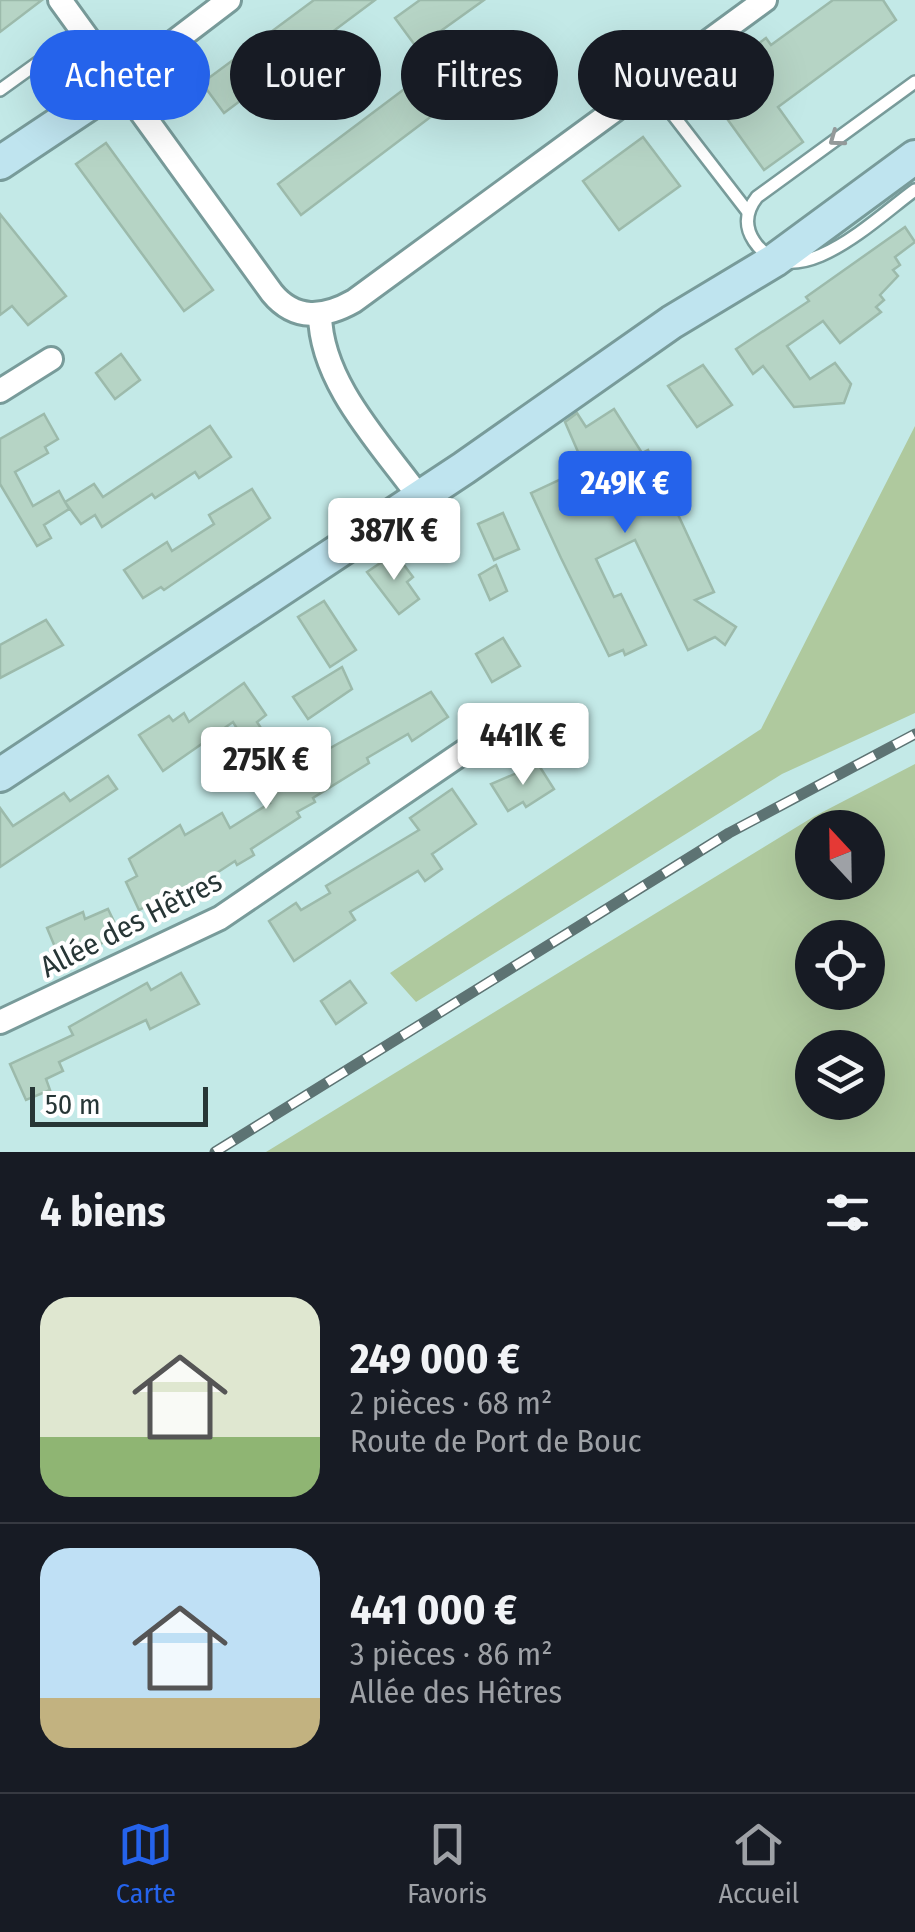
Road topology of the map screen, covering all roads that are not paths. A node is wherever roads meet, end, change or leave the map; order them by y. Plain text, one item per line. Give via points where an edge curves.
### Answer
1 (60, 0) edge
2 (229, 0) edge
3 (765, 0) edge
4 (82, 30) edge
5 (190, 30) edge
6 (724, 30) edge
7 (30, 68) edge
8 (915, 82) edge
9 (0, 90) edge
10 (65, 120) edge
11 (147, 120) edge
12 (602, 120) edge
13 (677, 120) edge
14 (915, 132) edge
15 (915, 157) edge
16 (0, 164) edge
17 (915, 190) edge
18 (748, 212) junction
19 (766, 253) junction
20 (320, 315) junction
21 (51, 359) dead end
22 (0, 391) edge
23 (420, 498) junction
24 (484, 738) dead end
25 (0, 775) edge
26 (0, 1022) edge

1 - 4 street
2 - 5 street
3 - 6 street
7 - 9 lane
8 -> 18 lane via 765,191
10 - 16 main road
11 - 20 street via 278,300 295,312
12 - 20 street via 354,301
13 - 18 lane
14 - 19 main road
15 - 19 main road
17 - 19 lane via 814,260 802,264
18 - 19 lane via 749,231
19 - 23 main road
20 - 23 street via 323,351 334,376
21 - 22 street
23 - 25 main road
24 - 26 street, Allée des Hêtres via 220,918

